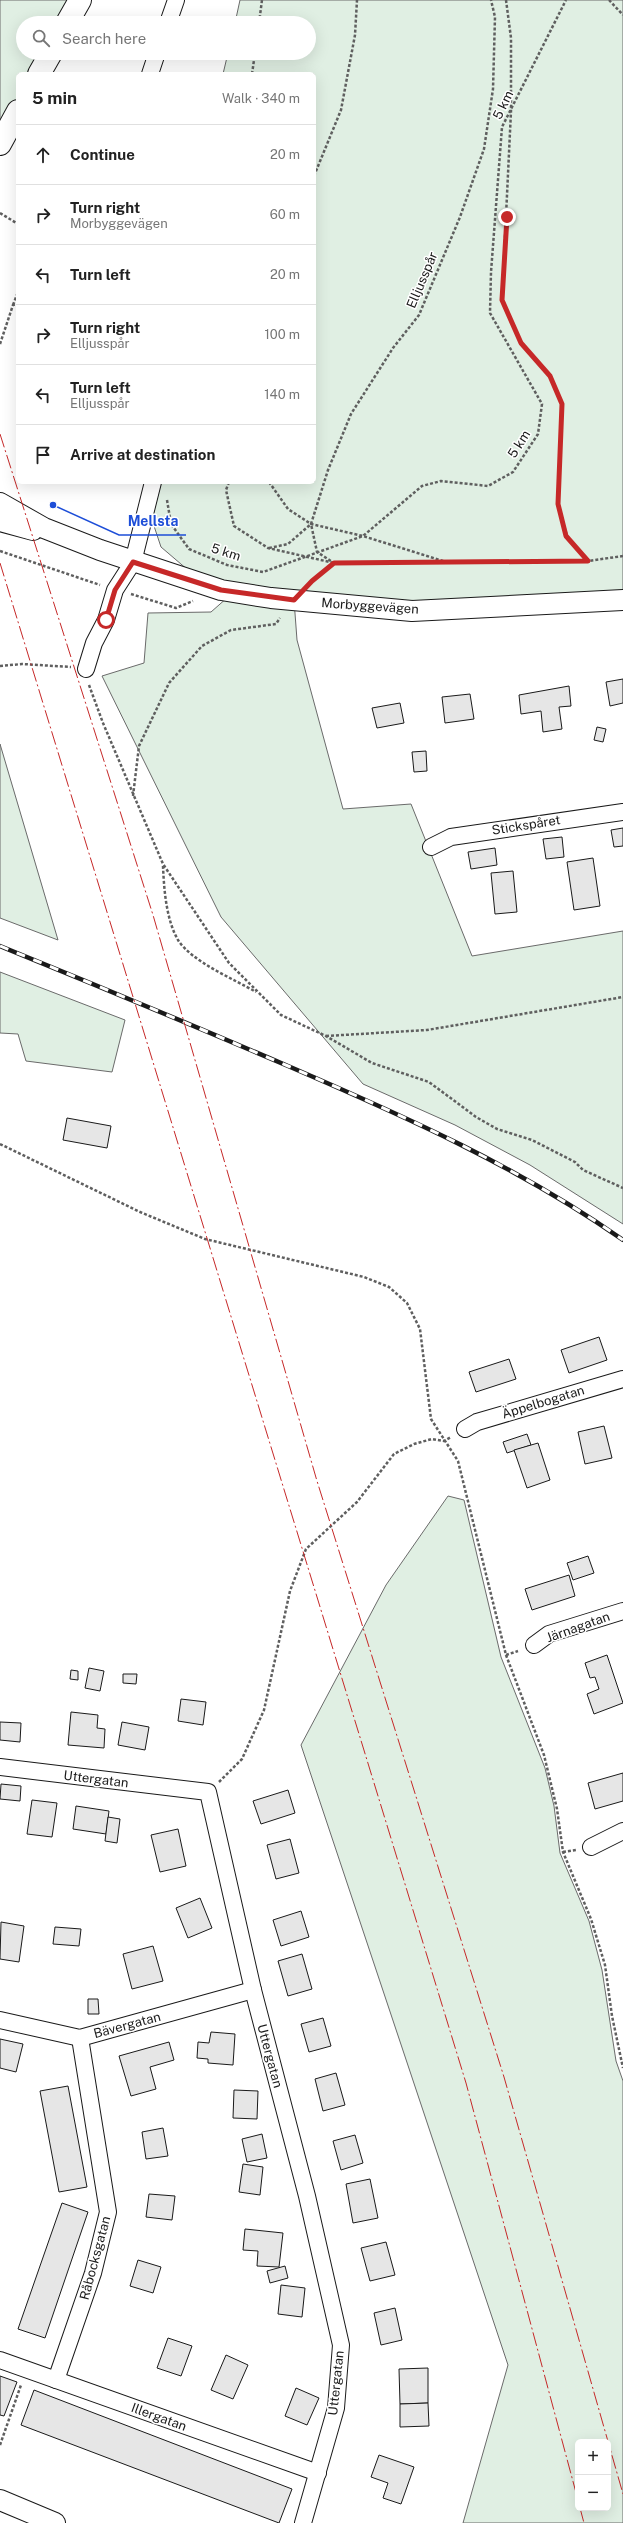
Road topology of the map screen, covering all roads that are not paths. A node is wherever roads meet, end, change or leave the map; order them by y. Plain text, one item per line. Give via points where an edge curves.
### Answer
1 (80, 0) edge
2 (176, 0) edge
3 (71, 16) edge
4 (170, 16) edge
5 (46, 60) edge
6 (155, 60) edge
7 (40, 72) edge
8 (151, 72) edge
9 (16, 115) edge
10 (0, 144) edge
11 (152, 484) edge
12 (0, 503) edge
13 (0, 521) edge
14 (100, 550) junction
15 (133, 562) junction
16 (623, 600) edge
17 (86, 669) road end
18 (623, 812) edge
19 (431, 847) dead end
20 (623, 1379) edge
21 (465, 1429) road end
22 (623, 1611) edge
23 (534, 1645) dead end
24 (0, 1767) edge
25 (623, 1831) edge
26 (591, 1847) dead end
27 (253, 1990) junction
28 (0, 2020) edge
29 (80, 2038) junction
30 (0, 2360) edge
31 (56, 2380) junction
32 (318, 2473) junction
33 (0, 2500) edge
34 (55, 2523) edge
35 (303, 2523) edge

1 - 3 highway
2 - 4 street
5 - 7 highway
6 - 8 street
9 - 10 highway
11 - 15 street
12 - 14 street, Morbyggevägen via 44,528
13 - 14 street, Morbyggevägen
14 - 15 street, Morbyggevägen
15 - 16 street, Morbyggevägen via 221,590 412,611
15 - 17 street via 115,590
18 - 19 street, Stickspåret via 451,837
20 - 21 street, Äppelbogatan via 477,1422
22 - 23 street, Järnagatan via 549,1634
24 - 27 street, Uttergatan via 208,1792
25 - 26 street
27 - 29 street, Bävergatan
27 - 32 street, Uttergatan via 307,2196 341,2345 336,2408
28 - 29 street, Bävergatan
29 - 31 street, Råbocksgatan via 108,2212 93,2273
30 - 31 street, Illergatan
31 - 32 street, Illergatan
32 - 35 street, Uttergatan
33 - 34 street

